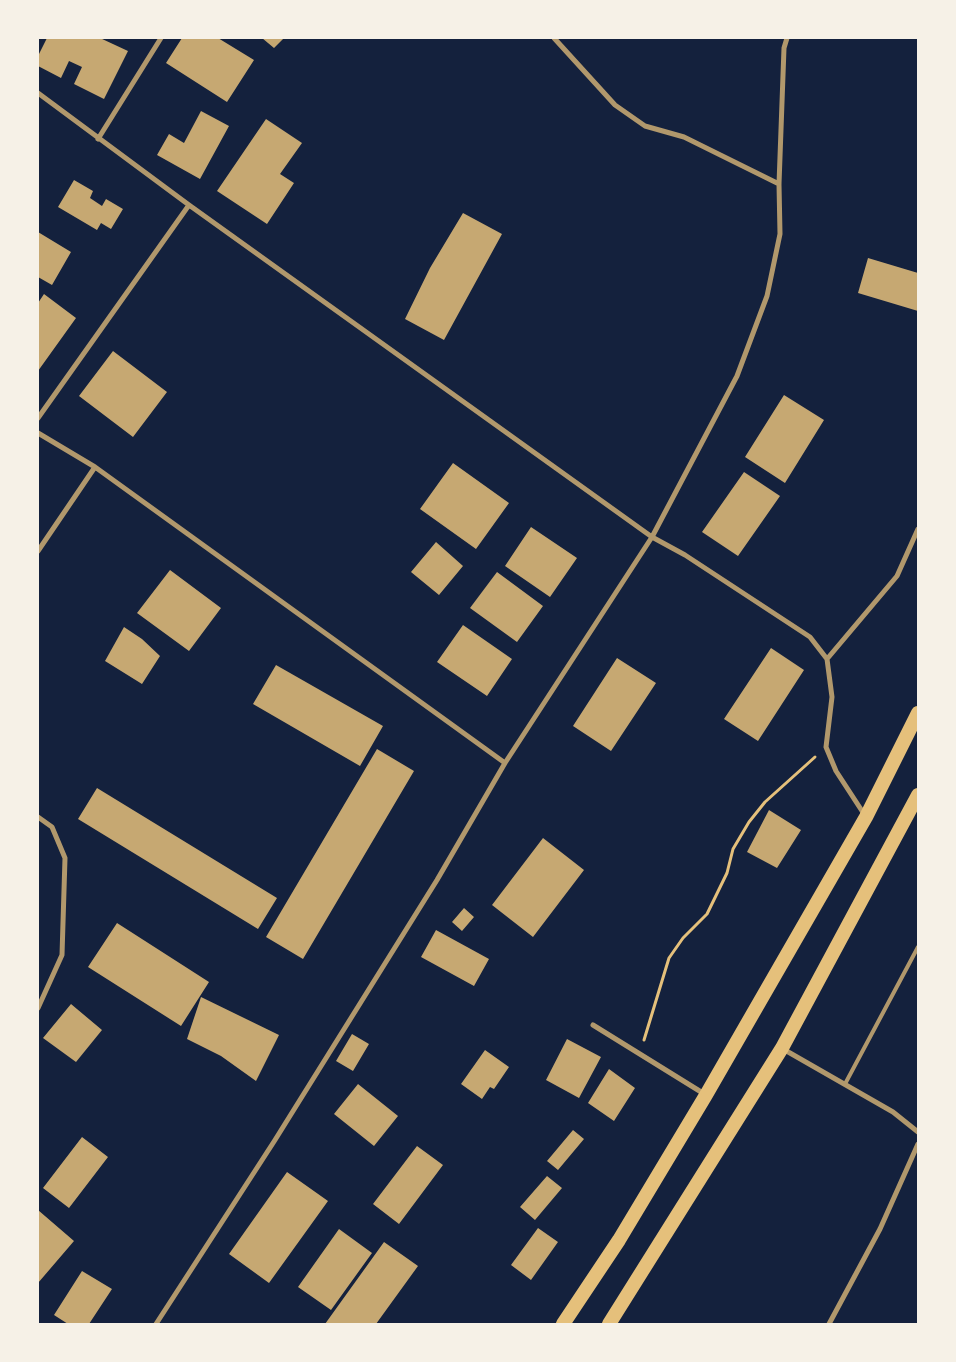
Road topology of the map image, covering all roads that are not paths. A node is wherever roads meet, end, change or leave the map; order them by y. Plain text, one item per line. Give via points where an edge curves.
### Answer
1 (161, 38) edge
2 (554, 38) edge
3 (787, 38) edge
4 (38, 93) edge
5 (98, 139) junction
6 (779, 184) junction
7 (189, 205) junction
8 (38, 418) edge
9 (38, 433) edge
10 (95, 467) junction
11 (918, 529) edge
12 (652, 537) junction
13 (38, 551) edge
14 (827, 659) junction
15 (918, 713) edge
16 (505, 763) junction
17 (918, 795) edge
18 (38, 817) edge
19 (866, 817) junction
20 (918, 947) edge
21 (38, 1008) edge
22 (593, 1025) dead end
23 (782, 1048) junction
24 (845, 1084) junction
25 (706, 1095) junction
26 (918, 1132) edge
27 (918, 1144) edge
28 (156, 1324) edge
29 (563, 1324) edge
30 (609, 1324) edge
31 (829, 1324) edge

1 - 5 street
2 - 6 street via 615,105 645,126 684,137
3 - 6 street
4 - 5 street
5 - 7 street
6 - 12 street via 780,234 767,296 737,376
7 - 8 street
7 - 12 street
9 - 10 street
10 - 13 street
10 - 16 street
11 - 14 street via 897,576
12 - 14 street via 810,637
12 - 16 street
14 - 19 street via 832,697 826,747 836,771
15 - 19 highway
16 - 28 street via 275,1140
17 - 23 highway
18 - 21 street via 52,827 65,858 62,955
19 - 25 highway
20 - 24 lane
22 - 25 street
23 - 24 street
23 - 30 highway
24 - 26 street via 893,1112
25 - 29 highway via 619,1240
27 - 31 street via 880,1228

